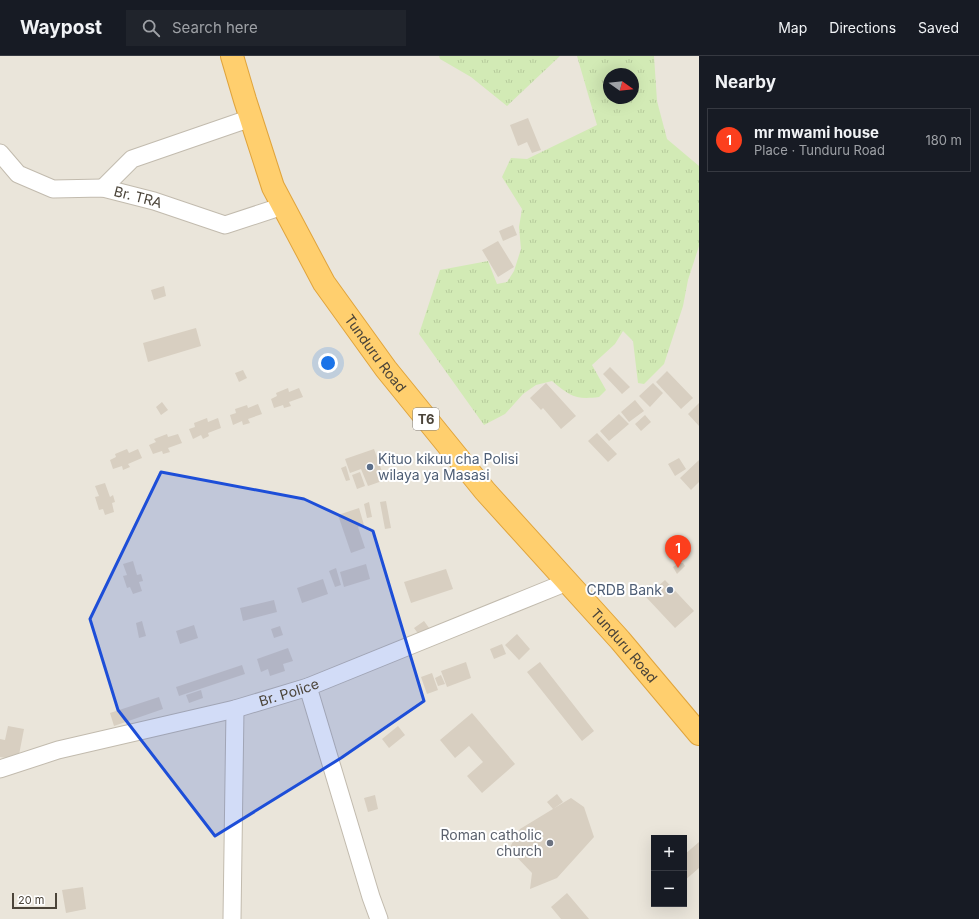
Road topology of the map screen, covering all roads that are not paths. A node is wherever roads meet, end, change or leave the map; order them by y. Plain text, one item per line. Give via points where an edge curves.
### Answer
1 (232, 56) edge
2 (251, 118) junction
3 (0, 153) edge
4 (103, 188) junction
5 (283, 206) junction
6 (567, 582) junction
7 (308, 687) junction
8 (235, 709) junction
9 (699, 734) edge
10 (0, 769) edge
11 (232, 919) edge
12 (379, 919) edge

1 - 2 highway, Tunduru Road / T6
2 - 4 street via 132,159
2 - 5 highway, Tunduru Road / T6 via 273,187
3 - 4 street, Br. TRA via 18,174 53,188
4 - 5 street, Br. TRA via 154,200 225,225
5 - 6 highway, Tunduru Road / T6 via 324,283 386,369 484,491
6 - 7 street, Br. Police
6 - 9 highway, Tunduru Road / T6
7 - 8 street, Br. Police
7 - 12 street
8 - 10 street, Br. Police via 58,750
8 - 11 street

